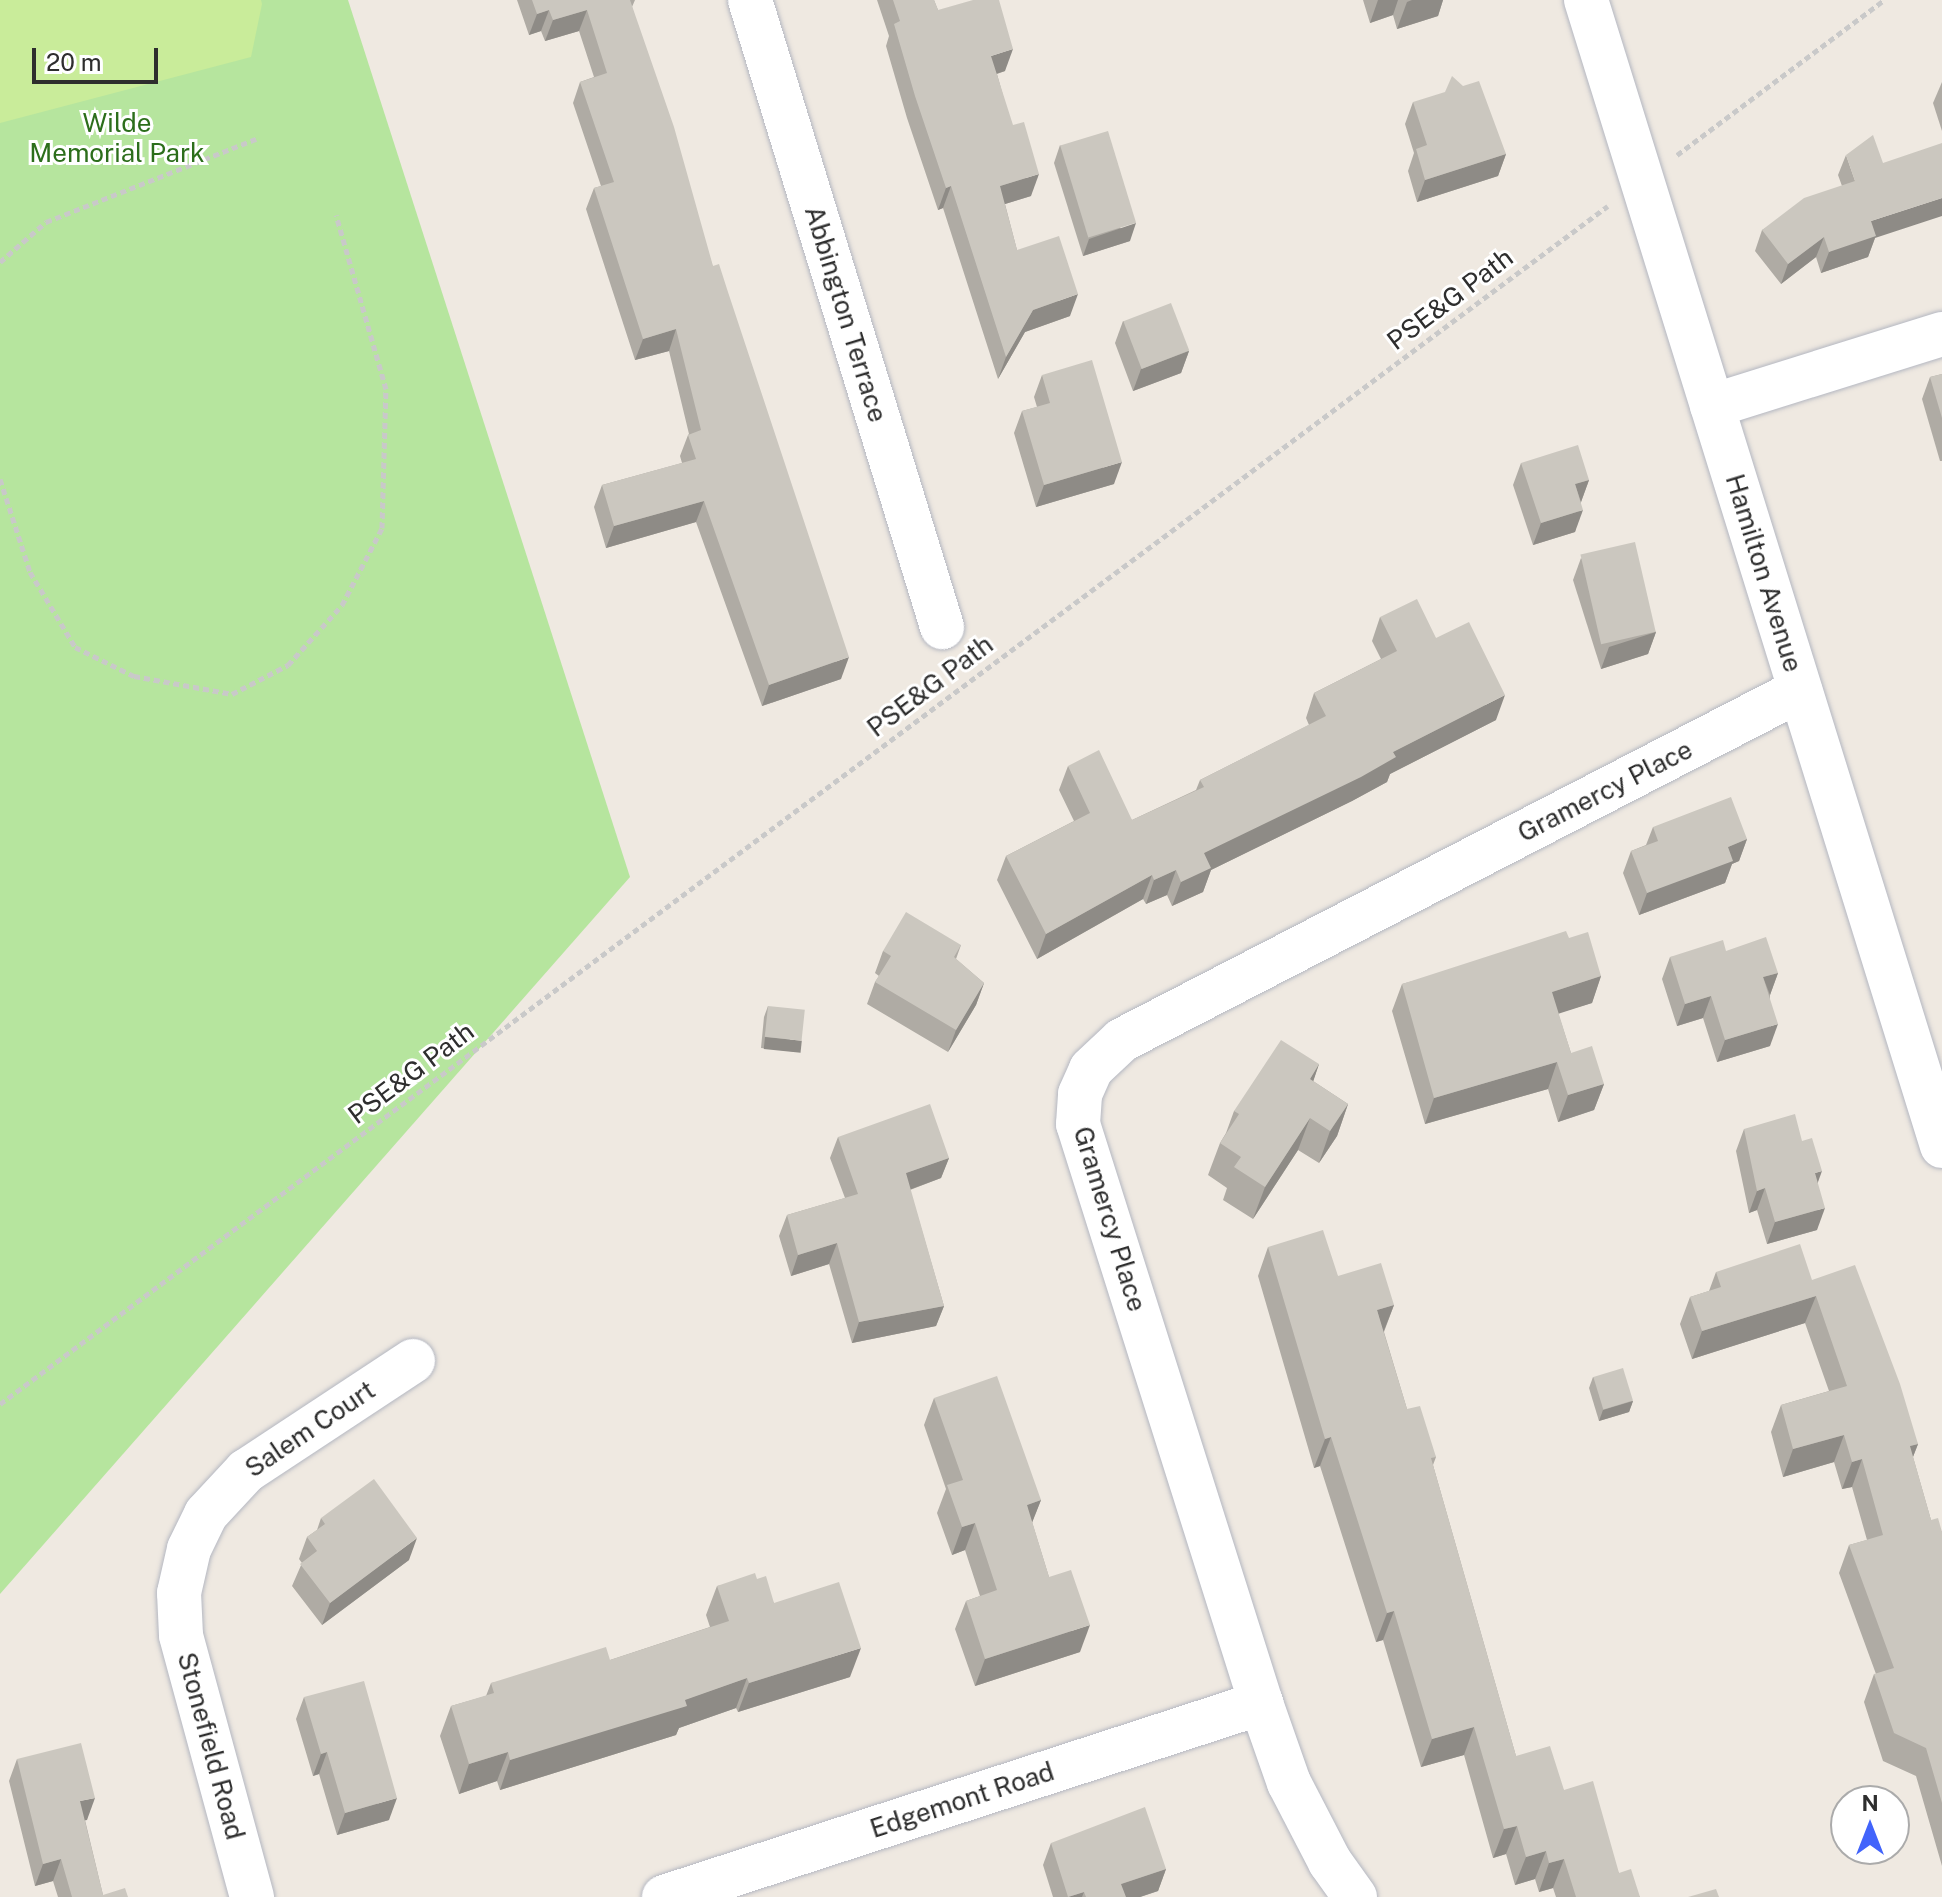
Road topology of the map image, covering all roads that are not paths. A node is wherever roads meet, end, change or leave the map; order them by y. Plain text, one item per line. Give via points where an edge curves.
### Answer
1 (750, 0) edge
2 (1586, 0) edge
3 (1942, 334) edge
4 (1712, 406) junction
5 (942, 627) dead end
6 (1800, 690) junction
7 (1925, 1034) edge
8 (1942, 1146) edge
9 (413, 1361) dead end
10 (179, 1593) joint
11 (1261, 1703) junction
12 (252, 1897) edge
13 (664, 1897) edge
14 (1355, 1897) edge

1 - 5 street, Abbington Terrace
2 - 4 street, Hamilton Avenue
3 - 4 street
4 - 6 street, Hamilton Avenue
6 - 7 street, Hamilton Avenue
6 - 11 street, Gramercy Place via 1144,1028 1109,1048 1091,1069 1080,1094 1078,1124
7 - 8 street, Hamilton Avenue
9 - 10 street, Salem Court via 233,1482 206,1514 189,1549
10 - 12 street, Stonefield Road via 181,1635
11 - 13 street, Edgemont Road
11 - 14 street, Gramercy Place via 1289,1783 1330,1862

